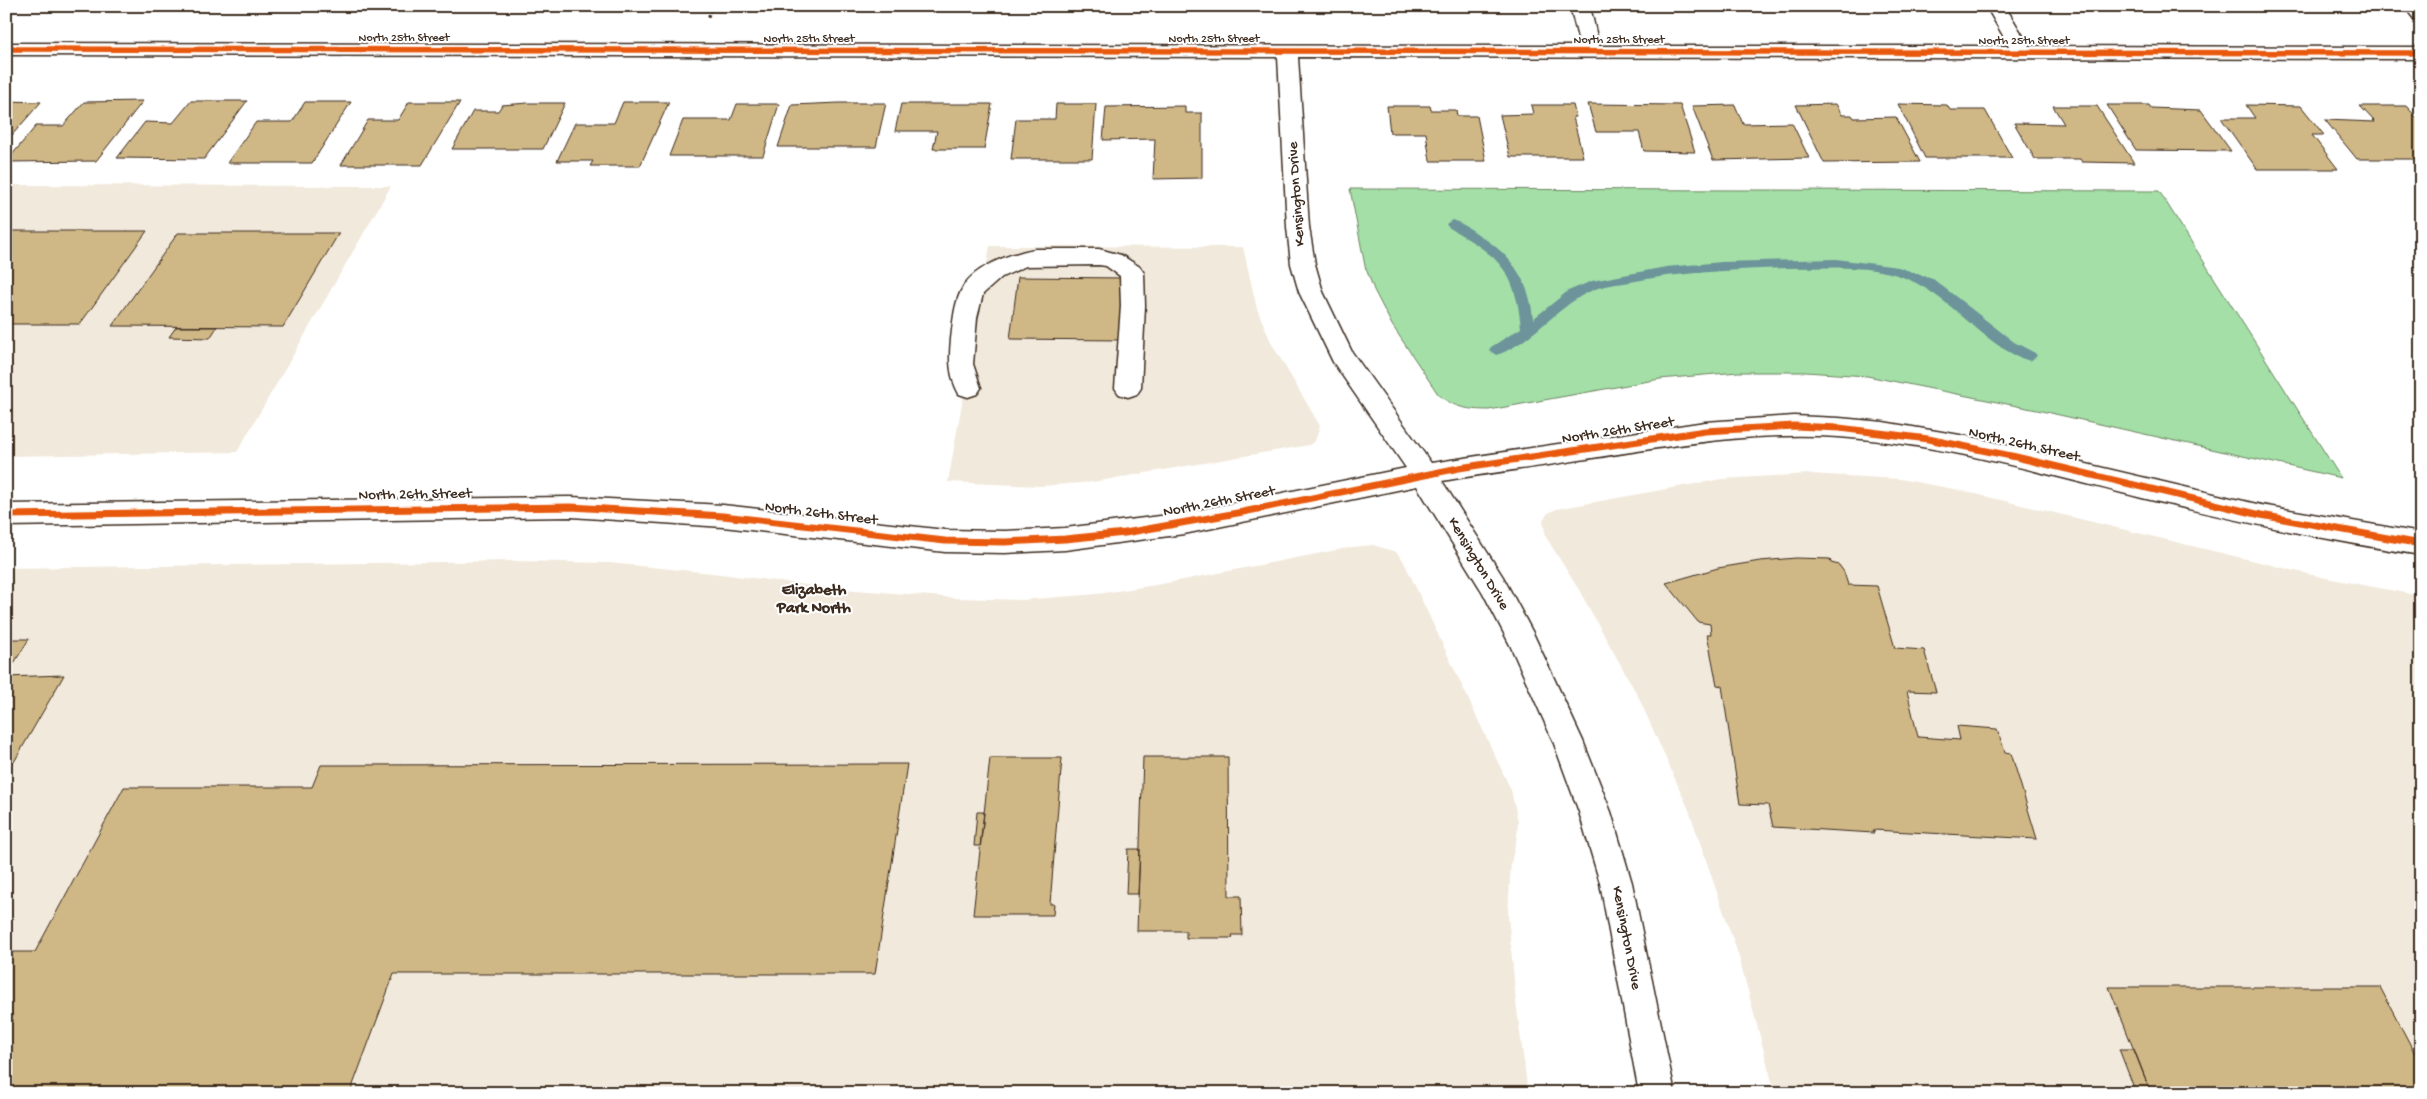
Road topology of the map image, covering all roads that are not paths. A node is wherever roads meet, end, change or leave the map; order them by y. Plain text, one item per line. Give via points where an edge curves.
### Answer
1 (1580, 6) edge
2 (1995, 6) edge
3 (2412, 6) edge
4 (2421, 15) edge
5 (6, 50) edge
6 (1288, 52) junction
7 (1591, 52) junction
8 (2022, 53) junction
9 (2421, 53) edge
10 (968, 388) dead end
11 (1128, 388) dead end
12 (1424, 474) junction
13 (6, 515) edge
14 (2421, 544) edge
15 (1657, 1093) edge

1 - 7 street
2 - 8 street
3 - 4 street
5 - 6 street, North 25th Street
6 - 7 street, North 25th Street
6 - 12 street, Kensington Drive via 1298,227 1302,264 1311,292 1342,356
7 - 8 street, North 25th Street
8 - 9 street, North 25th Street
10 - 11 street via 961,364 965,318 972,290 994,271 1014,262 1035,257 1098,257 1113,260 1132,273
12 - 13 street, North 26th Street via 1164,528 1022,543 929,540 723,516 571,507
12 - 14 street, North 26th Street via 1718,430 1839,427 1957,443 2276,520
12 - 15 street, Kensington Drive via 1493,585 1523,642 1568,741 1595,812 1616,883

